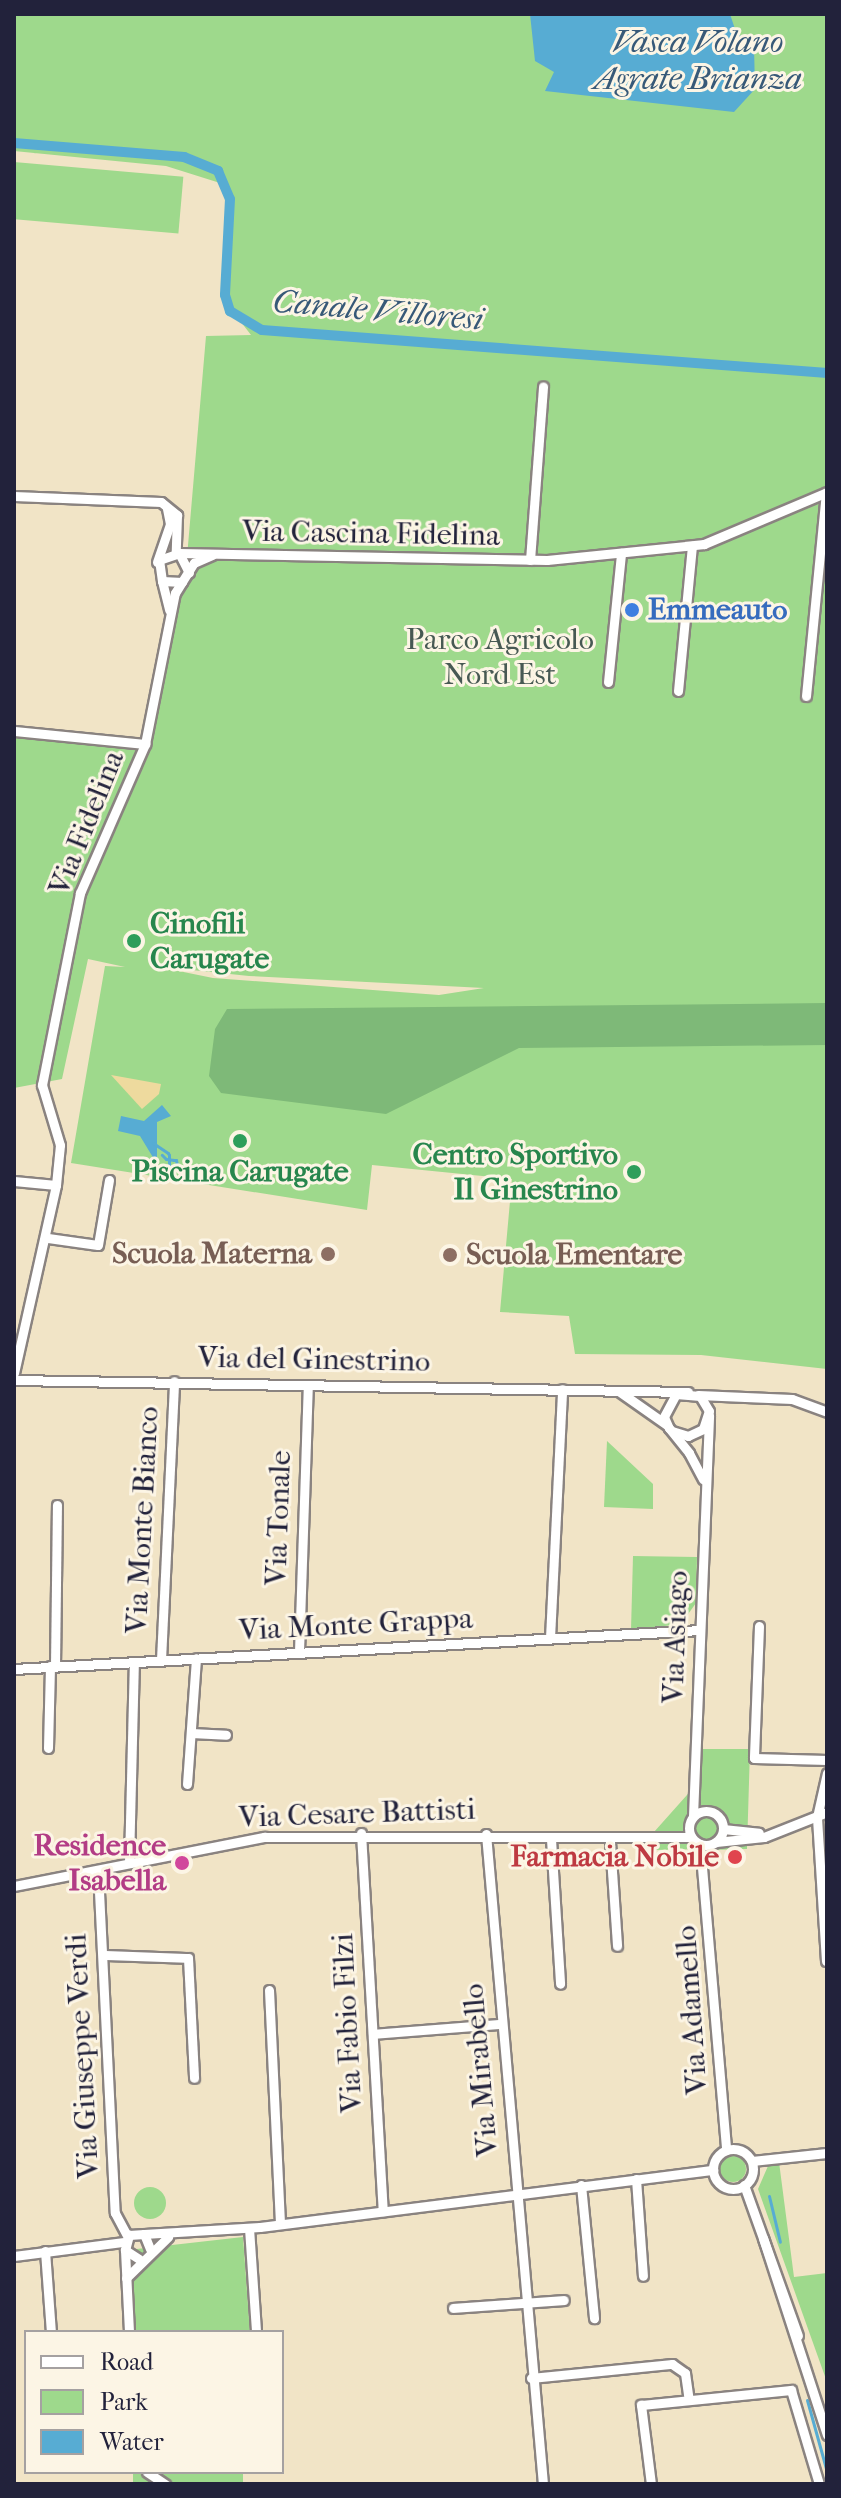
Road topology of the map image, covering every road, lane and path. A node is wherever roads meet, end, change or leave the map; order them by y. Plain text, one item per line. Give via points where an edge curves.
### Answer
1 (543, 386) dead end
2 (826, 492) edge
3 (14, 496) edge
4 (166, 505) junction
5 (692, 546) junction
6 (178, 553) junction
7 (621, 553) junction
8 (212, 555) junction
9 (530, 560) junction
10 (157, 569) junction
11 (189, 573) junction
12 (162, 581) junction
13 (182, 582) junction
14 (170, 617) junction
15 (608, 682) dead end
16 (678, 691) dead end
17 (806, 696) dead end
18 (14, 731) edge
19 (145, 744) junction
20 (109, 1180) dead end
21 (14, 1181) edge
22 (56, 1185) junction
23 (48, 1238) junction
24 (14, 1373) edge
25 (14, 1380) edge
26 (174, 1381) junction
27 (308, 1385) junction
28 (562, 1389) junction
29 (613, 1390) junction
30 (701, 1395) junction
31 (827, 1412) edge
32 (709, 1415) junction
33 (670, 1428) junction
34 (704, 1482) junction
35 (57, 1505) dead end
36 (759, 1626) dead end
37 (700, 1630) junction
38 (550, 1638) junction
39 (299, 1652) junction
40 (196, 1658) junction
41 (161, 1660) junction
42 (134, 1662) junction
43 (52, 1666) junction
44 (14, 1669) edge
45 (191, 1733) junction
46 (226, 1735) dead end
47 (48, 1748) dead end
48 (827, 1760) edge
49 (827, 1773) edge
50 (187, 1784) dead end
51 (695, 1793) junction
52 (708, 1811) junction
53 (822, 1815) edge
54 (693, 1816) junction
55 (723, 1829) junction
56 (786, 1830) junction
57 (361, 1833) junction
58 (486, 1834) junction
59 (691, 1837) junction
60 (551, 1839) junction
61 (610, 1842) junction
62 (714, 1843) junction
63 (700, 1844) junction
64 (129, 1863) junction
65 (706, 1866) junction
66 (98, 1871) junction
67 (14, 1886) edge
68 (617, 1946) dead end
69 (103, 1955) junction
70 (826, 1961) edge
71 (560, 1984) dead end
72 (269, 1990) dead end
73 (501, 2024) junction
74 (373, 2034) junction
75 (194, 2078) dead end
76 (726, 2150) junction
77 (827, 2153) edge
78 (752, 2161) junction
79 (713, 2170) junction
80 (636, 2179) junction
81 (581, 2185) junction
82 (744, 2185) junction
83 (516, 2192) junction
84 (383, 2211) junction
85 (280, 2224) junction
86 (249, 2228) junction
87 (144, 2234) junction
88 (172, 2236) junction
89 (125, 2243) junction
90 (150, 2249) junction
91 (45, 2251) junction
92 (14, 2256) edge
93 (139, 2259) junction
94 (643, 2276) dead end
95 (125, 2283) junction
96 (564, 2300) dead end
97 (524, 2303) junction
98 (453, 2308) dead end
99 (594, 2318) dead end
100 (51, 2330) edge
101 (129, 2330) edge
102 (256, 2330) edge
103 (531, 2378) junction
104 (689, 2400) junction
105 (827, 2435) edge
106 (153, 2477) edge
107 (143, 2484) edge
108 (543, 2484) edge
109 (651, 2484) edge
110 (819, 2484) edge

1 - 9 street, Via Cascina Fidelina
2 - 5 street, Via Cascina Fidelina
2 - 17 street, Via Cascina Fidelina
3 - 4 street
4 - 6 street via 179,523
4 - 10 street via 170,524
5 - 7 street, Via Cascina Fidelina
5 - 16 street
6 - 8 street, Via Cascina Fidelina
6 - 10 street via 162,556
6 - 11 street
7 - 9 street, Via Cascina Fidelina
7 - 15 street
8 - 9 street, Via Cascina Fidelina
8 - 11 street, Via Cascina Fidelina
10 - 12 street, Via Fidelina
11 - 13 street, Via Fidelina
12 - 13 street
12 - 14 street, Via Fidelina
13 - 14 street, Via Fidelina
14 - 19 street, Via Fidelina
18 - 19 street
19 - 22 street, Via Fidelina via 80,893 42,1085 60,1145
20 - 23 street via 98,1245
21 - 22 street
22 - 23 street, Via Fidelina
23 - 24 street, Via Fidelina
25 - 26 street, Via del Ginestrino
26 - 27 street, Via del Ginestrino
26 - 41 street, Via Monte Bianco
27 - 28 street, Via del Ginestrino
27 - 39 street, Via Tonale
28 - 29 street, Via del Ginestrino
28 - 38 street
29 - 30 street, Via del Ginestrino
29 - 33 street
30 - 31 street, Via del Ginestrino via 792,1399
30 - 32 street
30 - 33 street via 668,1400
32 - 33 street via 695,1434
32 - 34 street, Via Asiago
33 - 34 street
34 - 37 street, Via Asiago
35 - 43 street
36 - 48 street via 754,1758
37 - 38 street, Via Monte Grappa
37 - 51 street, Via Asiago
38 - 39 street, Via Monte Grappa
39 - 40 street, Via Monte Grappa
40 - 41 street, Via Monte Grappa
40 - 45 street
41 - 42 street, Via Monte Grappa
42 - 43 street, Via Monte Grappa
42 - 64 street
43 - 44 street, Via Monte Grappa
43 - 47 street
45 - 46 street
45 - 50 street
49 - 53 street
51 - 52 street
51 - 54 street, Via Asiago
52 - 54 street
52 - 55 street
53 - 56 street
53 - 70 street
54 - 59 street
55 - 56 street
55 - 62 street
56 - 62 street
57 - 58 street, Via Cesare Battisti
57 - 64 street, Via Cesare Battisti via 246,1839
57 - 74 street, Via Fabio Filzi
58 - 60 street, Via Cesare Battisti
58 - 73 street, Via Mirabello
59 - 61 street, Via Cesare Battisti
59 - 63 street
60 - 61 street, Via Cesare Battisti
60 - 71 street
61 - 68 street
62 - 63 street
62 - 65 street, Via Adamello
63 - 65 street, Via Adamello
64 - 66 street, Via Cesare Battisti
65 - 76 street, Via Adamello
66 - 67 street, Via Cesare Battisti
66 - 69 street, Via Giuseppe Verdi
69 - 75 street via 185,1956
69 - 89 street, Via Giuseppe Verdi via 115,2213
72 - 85 street
73 - 74 street
73 - 83 street, Via Mirabello
74 - 84 street, Via Fabio Filzi
76 - 78 street
76 - 79 street
77 - 78 street
78 - 82 street
79 - 80 street
79 - 82 street via 724,2186
80 - 81 street
80 - 94 street
81 - 83 street
81 - 99 street
82 - 105 street via 763,2238 766,2266 800,2347
83 - 84 street
83 - 97 street, Via Mirabello
84 - 85 street
85 - 86 street
86 - 88 street
86 - 102 street
87 - 88 street
87 - 89 street
87 - 90 street
88 - 90 street
89 - 91 street
89 - 93 street
89 - 95 street, Via Giuseppe Verdi
90 - 93 street
91 - 92 street
91 - 100 street
93 - 95 street
95 - 101 street, Via Giuseppe Verdi
96 - 97 street
97 - 98 street
97 - 103 street, Via Mirabello
103 - 104 street via 672,2364 685,2373
103 - 108 street, Via Mirabello
104 - 109 street via 641,2405
104 - 110 street via 791,2390
106 - 107 street

